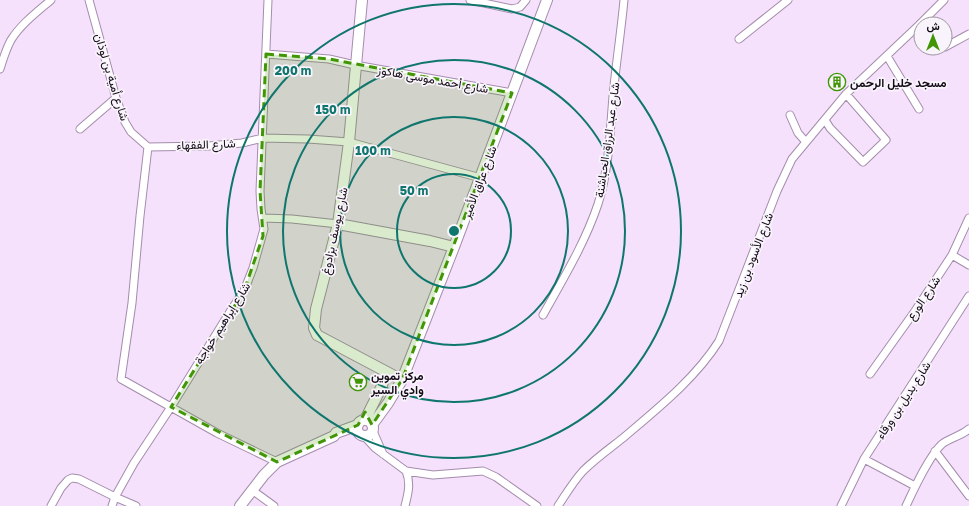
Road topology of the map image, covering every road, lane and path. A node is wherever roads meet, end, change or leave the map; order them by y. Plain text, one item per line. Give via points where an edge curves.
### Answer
1 (51, 0) edge
2 (89, 0) edge
3 (268, 0) edge
4 (362, 0) edge
5 (470, 0) edge
6 (526, 0) edge
7 (547, 0) edge
8 (624, 0) edge
9 (788, 0) edge
10 (944, 0) edge
11 (930, 16) edge
12 (913, 34) edge
13 (969, 34) edge
14 (739, 40) dead end
15 (953, 43) edge
16 (266, 54) junction
17 (887, 56) junction
18 (355, 65) junction
19 (0, 69) edge
20 (512, 93) junction
21 (846, 94) junction
22 (116, 98) junction
23 (919, 109) dead end
24 (790, 115) dead end
25 (825, 120) junction
26 (80, 129) dead end
27 (263, 138) junction
28 (349, 142) junction
29 (806, 142) junction
30 (148, 146) junction
31 (481, 178) junction
32 (262, 218) junction
33 (969, 218) edge
34 (338, 224) junction
35 (454, 247) junction
36 (952, 255) junction
37 (969, 265) edge
38 (969, 296) edge
39 (542, 315) dead end
40 (385, 372) junction
41 (870, 374) dead end
42 (402, 380) junction
43 (171, 407) junction
44 (365, 428) junction
45 (968, 431) edge
46 (935, 451) junction
47 (383, 454) junction
48 (864, 459) junction
49 (277, 462) junction
50 (406, 471) junction
51 (915, 486) junction
52 (252, 490) junction
53 (969, 496) edge
54 (115, 497) junction
55 (51, 506) edge
56 (112, 506) edge
57 (136, 506) edge
58 (240, 506) edge
59 (274, 506) edge
60 (405, 506) edge
61 (537, 506) edge
62 (558, 506) edge
63 (841, 506) edge
64 (906, 506) edge

1 - 19 street via 15,35
2 - 22 street, شارع أمية بن لوذان
3 - 16 street, شارع إبراهيم خواجة
4 - 18 main road, شارع يوسف بزادوغ
5 - 6 street via 512,9 520,7
7 - 20 main road, شارع عراق الأمير
8 - 39 street, شارع عبد الرزاق الحباشنة via 609,137 598,203 566,274
9 - 14 street
10 - 11 street, شارع الأسود بن زيد
12 - 17 street, شارع الأسود بن زيد
13 - 15 street
16 - 18 street, شارع أحمد موسى هاكوز via 320,58
16 - 27 street, شارع إبراهيم خواجة
17 - 21 street, شارع الأسود بن زيد
17 - 23 street
18 - 20 street, شارع أحمد موسى هاكوز
18 - 28 main road, شارع يوسف بزادوغ
20 - 31 main road, شارع عراق الأمير
21 - 25 street, شارع الأسود بن زيد
21 - 25 street via 886,140 863,162
22 - 26 street
22 - 30 street, شارع أمية بن لوذان via 130,132
24 - 29 street via 798,133
25 - 29 street, شارع الأسود بن زيد
27 - 28 street, شارع الفقهاء
27 - 30 street, شارع الفقهاء via 209,146
27 - 32 street, شارع إبراهيم خواجة via 260,191
28 - 31 street, شارع الفقهاء
28 - 34 main road, شارع يوسف بزادوغ
29 - 62 street, شارع الأسود بن زيد via 792,159 782,179 732,310 711,353 676,391 590,464 574,481
30 - 43 street via 132,303 121,379
31 - 35 main road, شارع عراق الأمير
32 - 34 street
32 - 43 street, شارع إبراهيم خواجة via 263,236 244,291
33 - 36 street, شارع الورع
34 - 35 main road
34 - 40 main road, شارع يوسف بزادوغ via 316,309 315,332
35 - 42 main road, شارع عراق الأمير
36 - 37 street
36 - 41 street, شارع الورع
38 - 48 street, شارع بديل بن ورقاء
40 - 42 main road
40 - 44 main road
42 - 44 main road, شارع عراق الأمير via 388,403
43 - 49 street
43 - 54 street, شارع إبراهيم خواجة
44 - 47 street
44 - 47 street via 371,445
44 - 49 main road via 336,433
45 - 46 street via 945,442
46 - 51 street
46 - 53 street
47 - 50 street
48 - 51 street
48 - 63 street, شارع بديل بن ورقاء
49 - 52 main road
50 - 60 street via 409,488
50 - 61 street via 433,475 483,471 496,476
51 - 64 street
52 - 58 main road
52 - 59 street
54 - 55 street via 72,478 61,488
54 - 56 street, شارع إبراهيم خواجة
54 - 57 street

